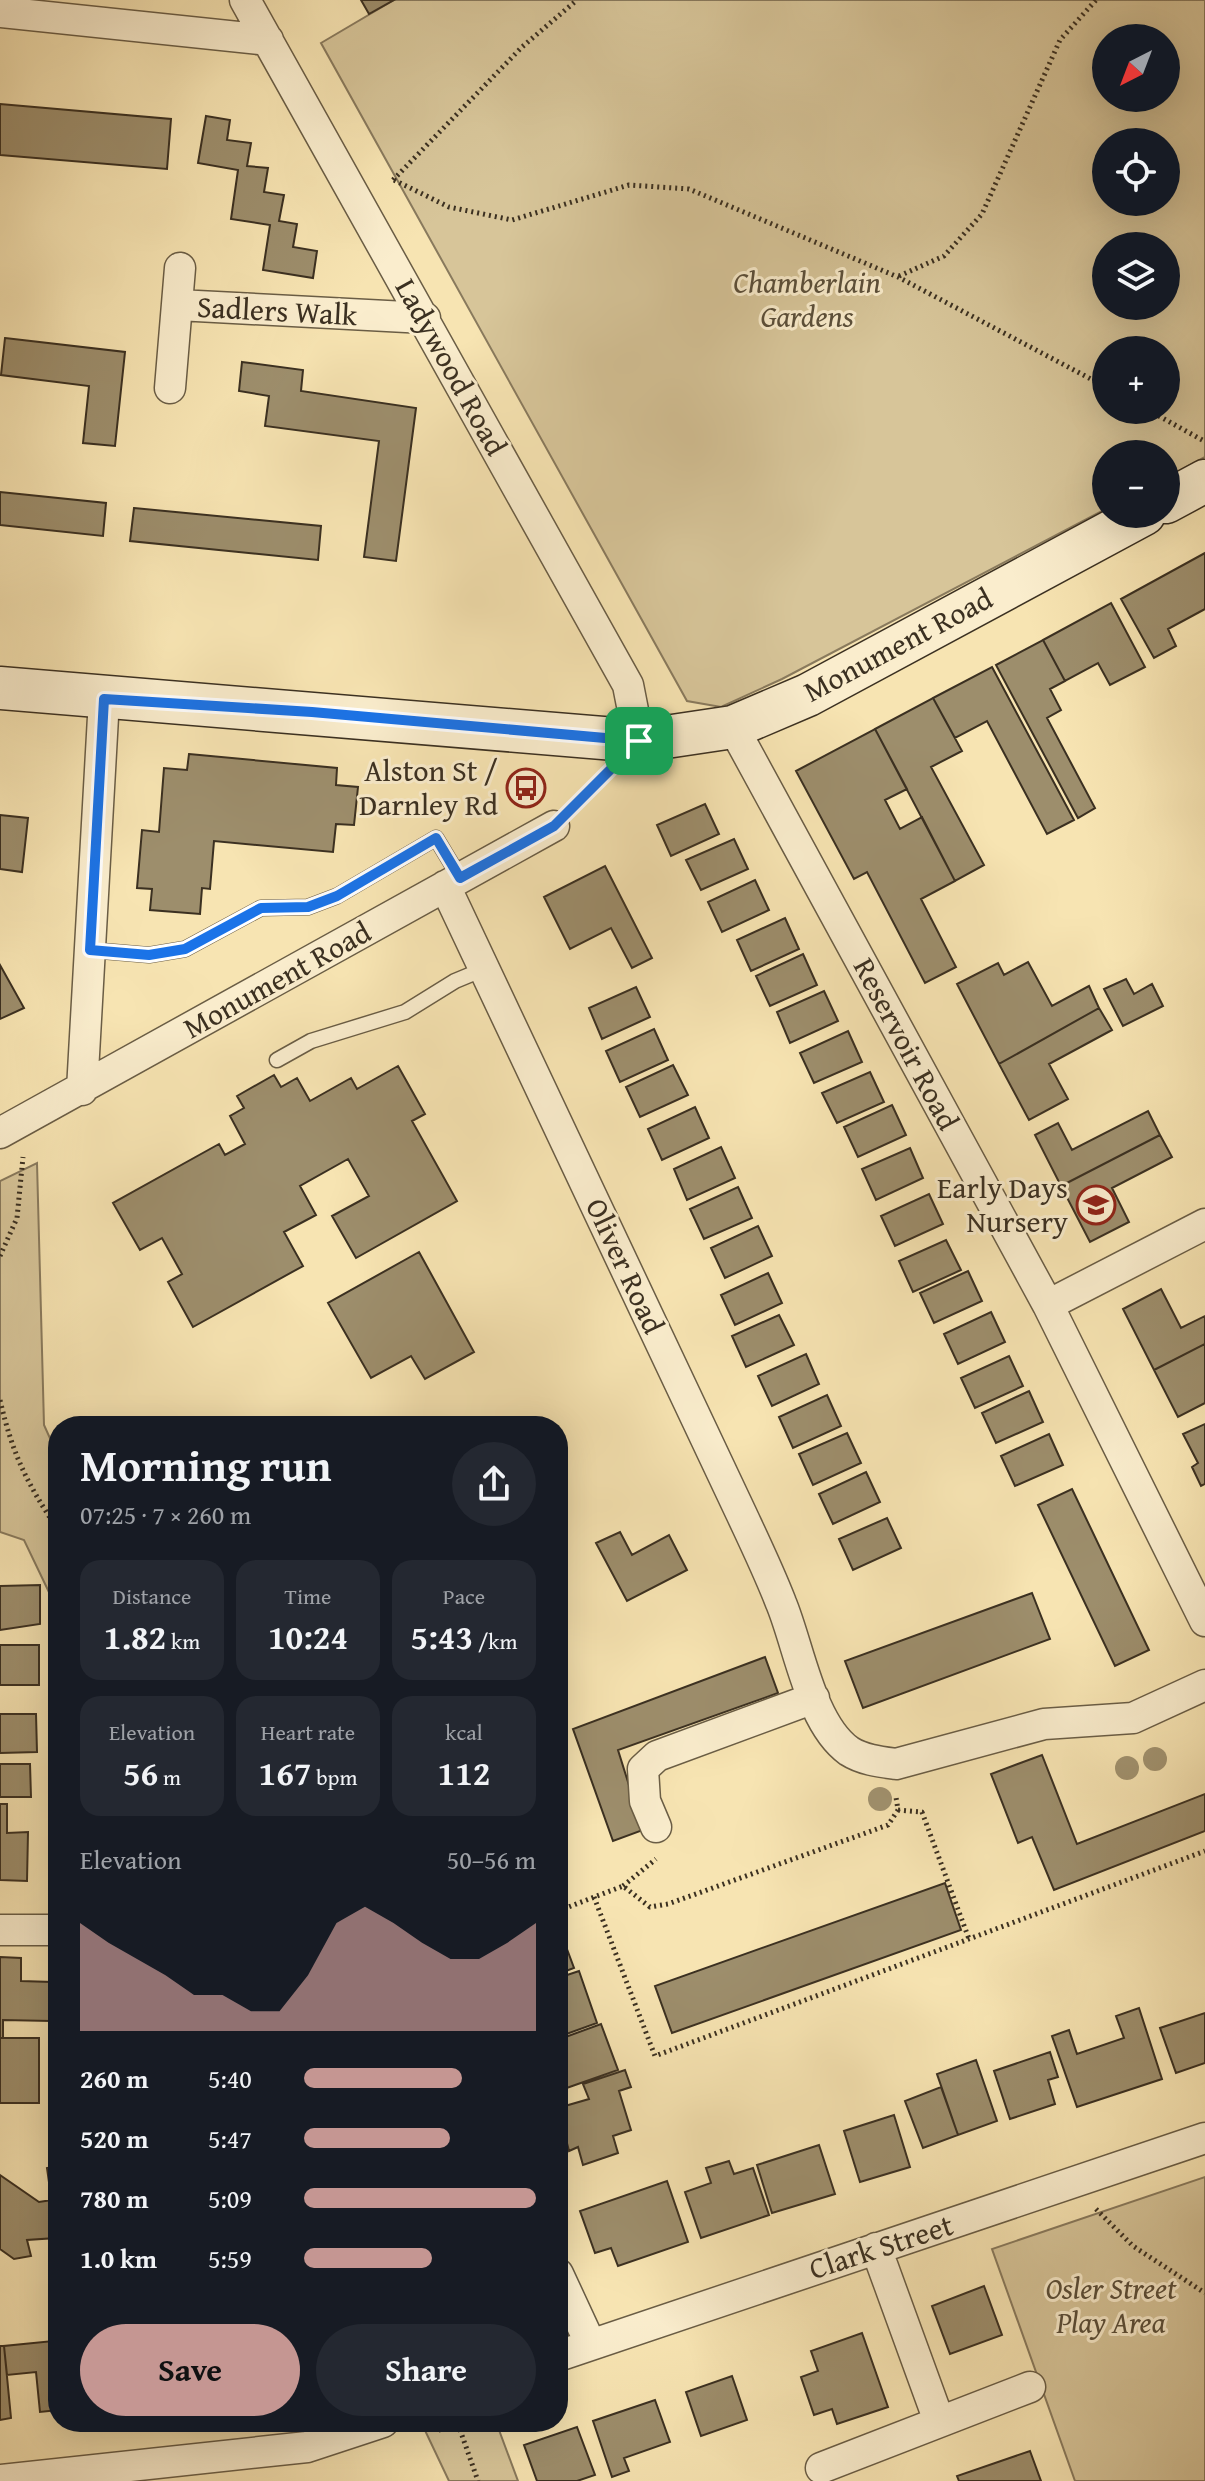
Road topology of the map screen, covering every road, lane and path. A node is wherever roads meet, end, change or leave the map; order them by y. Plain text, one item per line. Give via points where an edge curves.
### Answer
1 (245, 0) edge
2 (577, 0) edge
3 (1096, 0) edge
4 (0, 12) edge
5 (268, 40) junction
6 (394, 180) junction
7 (357, 199) junction
8 (180, 268) dead end
9 (898, 277) junction
10 (178, 305) junction
11 (425, 318) junction
12 (1092, 380) edge
13 (170, 388) dead end
14 (1173, 424) edge
15 (1205, 442) edge
16 (1205, 481) edge
17 (1180, 494) edge
18 (1118, 528) edge
19 (0, 688) edge
20 (104, 699) junction
21 (733, 727) junction
22 (639, 741) junction
23 (554, 826) joint
24 (453, 882) junction
25 (90, 950) junction
26 (484, 969) junction
27 (277, 1060) dead end
28 (82, 1090) junction
29 (27, 1119) junction
30 (0, 1133) edge
31 (1205, 1224) edge
32 (0, 1256) edge
33 (1048, 1305) junction
34 (0, 1400) edge
35 (48, 1515) edge
36 (1205, 1621) edge
37 (1205, 1685) edge
38 (814, 1698) junction
39 (896, 1764) junction
40 (898, 1810) junction
41 (656, 1827) dead end
42 (1205, 1851) edge
43 (594, 1897) junction
44 (568, 1907) edge
45 (0, 1930) edge
46 (48, 1930) edge
47 (969, 1939) junction
48 (1205, 2138) edge
49 (1082, 2180) junction
50 (876, 2248) junction
51 (1205, 2293) edge
52 (568, 2296) edge
53 (590, 2343) junction
54 (568, 2352) edge
55 (1030, 2387) dead end
56 (939, 2421) junction
57 (347, 2432) edge
58 (463, 2432) edge
59 (821, 2468) dead end
60 (118, 2475) edge
61 (0, 2480) edge
62 (478, 2481) edge

1 - 5 street, Ladywood Road
2 - 6 path via 522,47
3 - 9 path via 1060,40 982,214 944,256
4 - 5 street
5 - 7 street, Ladywood Road
6 - 7 path
6 - 9 path via 449,207 512,220 629,185 689,189
7 - 11 street, Ladywood Road
8 - 10 street, Sadlers Walk
9 - 12 path
10 - 11 street, Sadlers Walk
10 - 13 street, Sadlers Walk
11 - 22 street, Ladywood Road via 628,685
14 - 15 path
16 - 17 main road
18 - 21 main road, Monument Road via 808,695
19 - 20 main road, Monument Road
20 - 22 main road, Monument Road
20 - 25 street
21 - 22 main road, Monument Road
21 - 33 street, Reservoir Road
22 - 23 path
23 - 24 street, Monument Road
24 - 25 lane via 436,838 337,896 308,907 261,908 185,949 149,955
24 - 26 street, Oliver Road
24 - 28 street, Monument Road
25 - 28 street
26 - 27 lane via 405,1012 311,1041
26 - 38 street, Oliver Road via 735,1499 799,1649
28 - 29 street, Monument Road
29 - 30 street, Monument Road
29 - 32 path via 17,1218
31 - 33 street
33 - 36 street, Reservoir Road
34 - 35 path via 24,1479
37 - 39 street via 1133,1718 1044,1724
38 - 39 street, Oliver Road via 830,1731 850,1752
38 - 41 street via 657,1756 643,1769 645,1801
39 - 40 path
40 - 43 path via 888,1825 668,1904 650,1907 623,1886
40 - 47 path via 922,1812
42 - 47 path
43 - 44 path
43 - 47 path via 655,2056
45 - 46 street
48 - 49 street, Clark Street
49 - 50 street, Clark Street
49 - 51 path via 1089,2200 1133,2246
50 - 53 street, Clark Street
50 - 56 street
52 - 53 street
53 - 54 street, Clark Street
55 - 56 street
56 - 59 street
57 - 60 street via 307,2447
58 - 62 path
60 - 61 street

